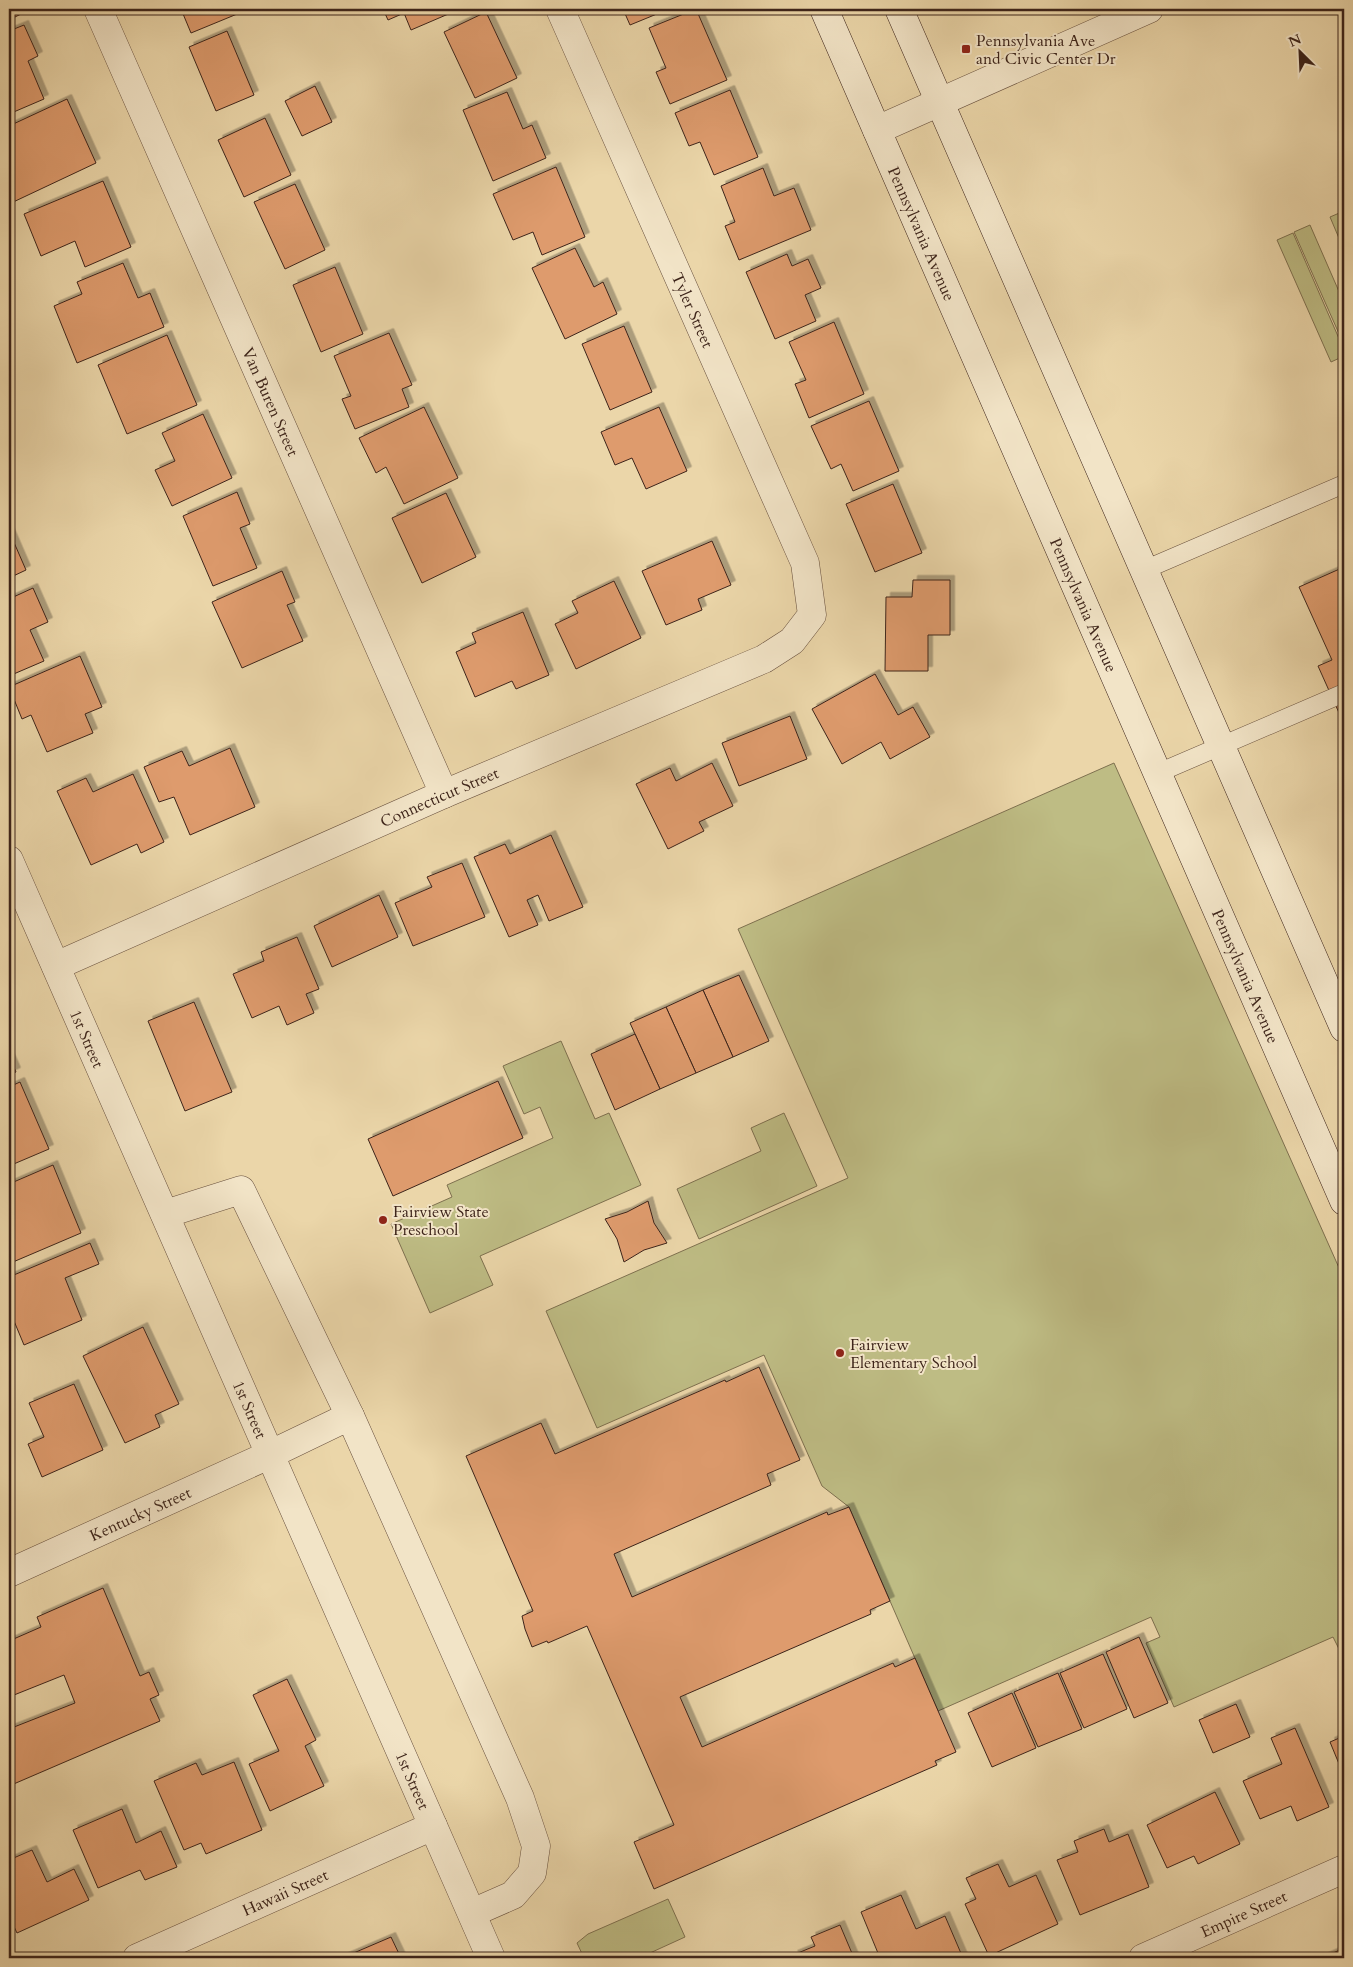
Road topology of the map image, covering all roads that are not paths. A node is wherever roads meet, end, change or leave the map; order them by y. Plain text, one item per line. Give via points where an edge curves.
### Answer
1 (98, 9) edge
2 (560, 9) edge
3 (824, 9) edge
4 (899, 9) edge
5 (1149, 9) edge
6 (940, 102) junction
7 (877, 130) junction
8 (1344, 484) edge
9 (1144, 570) junction
10 (812, 616) joint
11 (1344, 693) edge
12 (1221, 746) junction
13 (1158, 773) junction
14 (444, 794) junction
15 (9, 860) edge
16 (56, 966) junction
17 (1344, 1028) edge
18 (1339, 1172) edge
19 (1344, 1201) edge
20 (165, 1214) junction
21 (350, 1416) junction
22 (271, 1454) junction
23 (9, 1573) edge
24 (434, 1826) junction
25 (1344, 1868) edge
26 (472, 1913) junction
27 (138, 1958) edge
28 (492, 1958) edge
29 (1143, 1958) edge

1 - 14 street, Van Buren Street
2 - 10 street, Tyler Street via 805,563
3 - 7 street, Pennsylvania Avenue
4 - 6 street
5 - 6 street
6 - 7 street
6 - 9 street
7 - 13 street, Pennsylvania Avenue
8 - 9 lane
9 - 12 street
10 - 14 street, Connecticut Street via 792,641 764,659
11 - 12 lane
12 - 13 lane
12 - 17 street
13 - 18 street, Pennsylvania Avenue
14 - 16 street, Connecticut Street
15 - 16 street, 1st Street
16 - 20 street, 1st Street
18 - 19 street, Pennsylvania Avenue
20 - 21 street via 241,1190
20 - 22 street, 1st Street
21 - 22 street, Kentucky Street
21 - 26 street via 520,1798 536,1846 532,1873 513,1895
22 - 23 street, Kentucky Street
22 - 24 street, 1st Street
24 - 26 street, 1st Street
24 - 27 street, Hawaii Street
25 - 29 street, Empire Street
26 - 28 street, 1st Street

